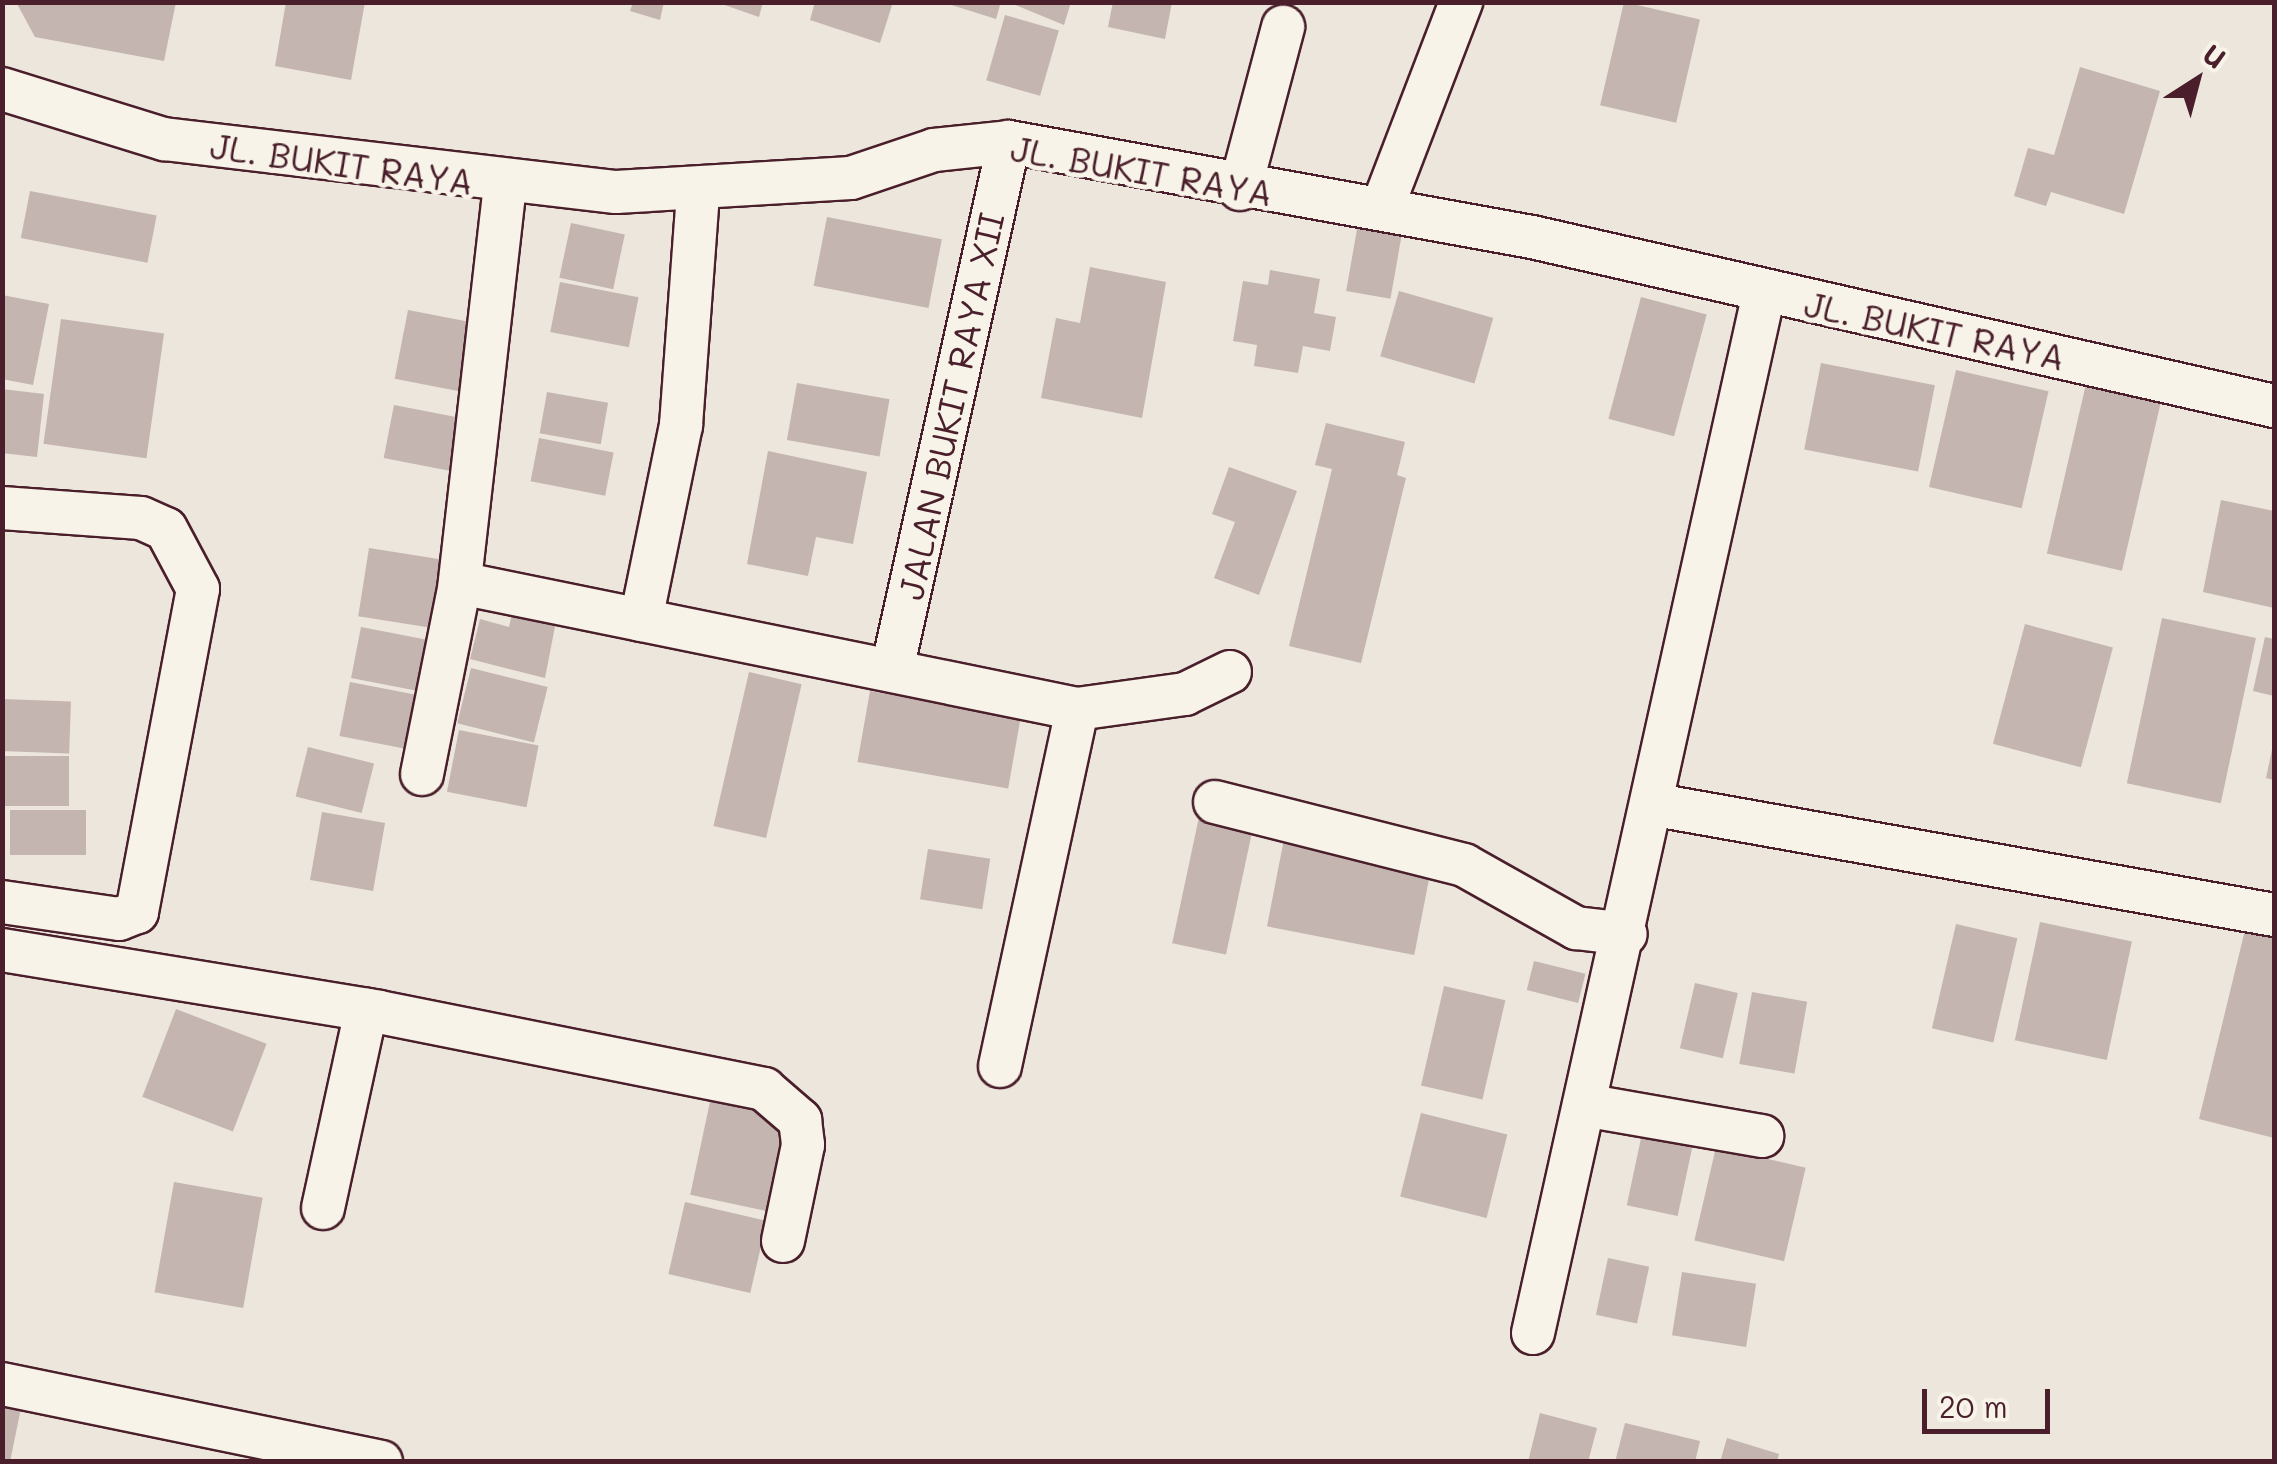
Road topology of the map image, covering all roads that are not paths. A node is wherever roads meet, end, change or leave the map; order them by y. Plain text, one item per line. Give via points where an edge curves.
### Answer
1 (1461, 2) edge
2 (1283, 27) dead end
3 (2, 89) edge
4 (1009, 142) junction
5 (505, 185) junction
6 (1240, 189) junction
7 (698, 194) junction
8 (1382, 208) junction
9 (1764, 292) junction
10 (2274, 406) edge
11 (2, 508) edge
12 (460, 584) junction
13 (641, 620) junction
14 (892, 670) junction
15 (1230, 672) dead end
16 (1076, 709) junction
17 (422, 774) dead end
18 (1215, 802) dead end
19 (1656, 805) junction
20 (2, 902) edge
21 (2274, 915) edge
22 (1626, 934) junction
23 (2, 950) edge
24 (366, 1010) junction
25 (1000, 1066) dead end
26 (1584, 1105) junction
27 (1762, 1136) dead end
28 (323, 1208) dead end
29 (783, 1241) dead end
30 (1533, 1333) dead end
31 (2, 1384) edge
32 (380, 1462) edge

1 - 8 street
2 - 6 street
3 - 5 street, JL. BUKIT RAYA via 164,139
4 - 6 street, JL. BUKIT RAYA
4 - 7 street, JL. BUKIT RAYA via 934,150 852,178
4 - 14 street, JALAN BUKIT RAYA XII
5 - 7 street, JL. BUKIT RAYA
5 - 12 street
6 - 8 street, JL. BUKIT RAYA
7 - 13 street via 680,425
8 - 9 street, JL. BUKIT RAYA
9 - 10 street, JL. BUKIT RAYA
9 - 19 street
11 - 20 street via 141,518 166,529 198,590 137,912 119,919
12 - 13 street
12 - 17 street
13 - 14 street
14 - 16 street
15 - 16 street via 1185,694
16 - 25 street
18 - 22 street via 1464,865 1576,928
19 - 21 street
19 - 22 street
22 - 26 street
23 - 24 street
24 - 28 street
24 - 29 street via 764,1089 800,1120 803,1145
26 - 27 street
26 - 30 street
31 - 32 street

